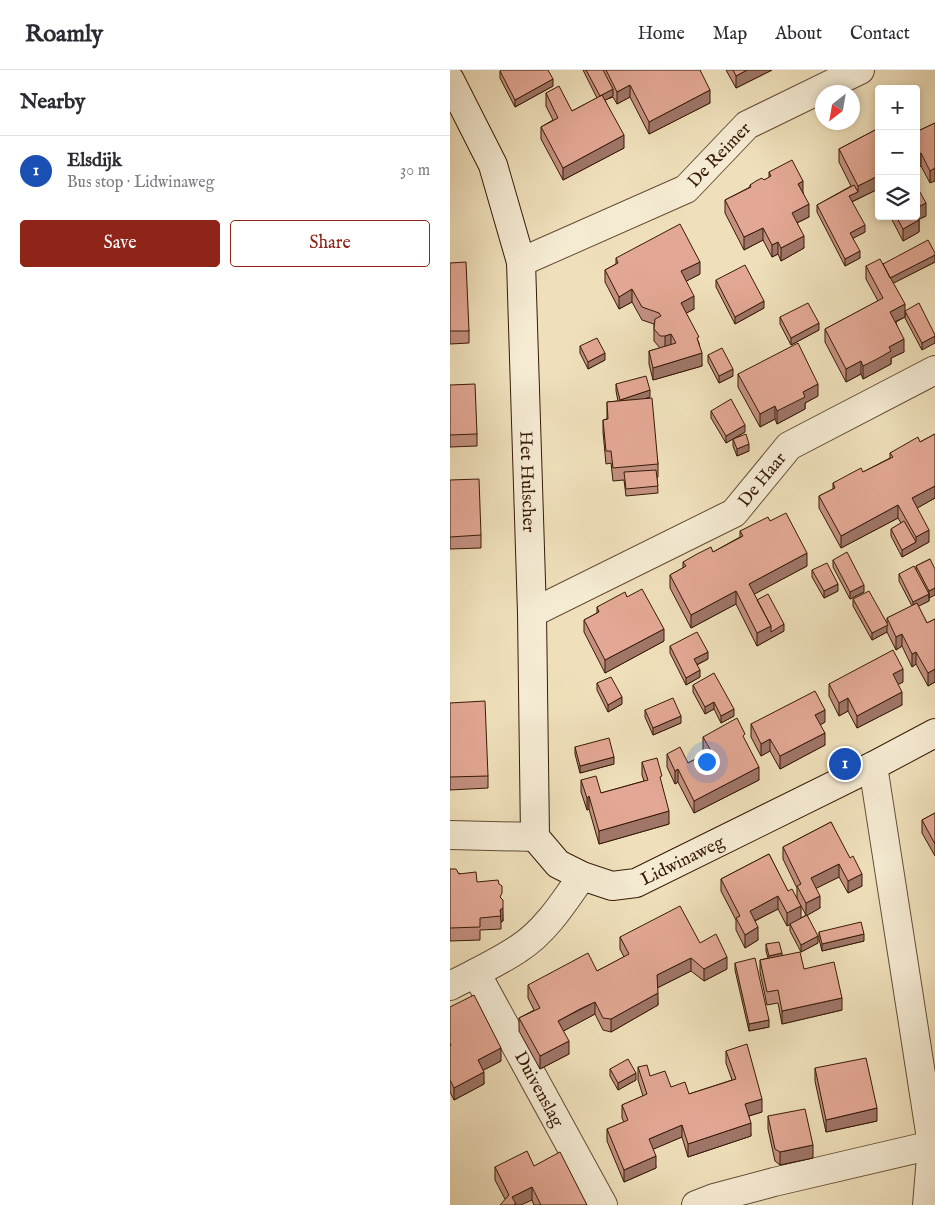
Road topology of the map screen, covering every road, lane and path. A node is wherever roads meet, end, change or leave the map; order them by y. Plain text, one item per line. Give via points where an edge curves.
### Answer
1 (860, 70) edge
2 (450, 80) edge
3 (521, 262) junction
4 (935, 370) edge
5 (532, 613) junction
6 (935, 733) edge
7 (873, 766) junction
8 (450, 835) edge
9 (535, 837) junction
10 (582, 876) junction
11 (476, 973) junction
12 (450, 986) edge
13 (926, 1057) edge
14 (932, 1145) junction
15 (603, 1205) edge
16 (696, 1205) edge
17 (927, 1205) edge

1 - 3 street, De Reimer via 747,125 686,188
2 - 3 street, Het Hulscher via 493,165
3 - 5 street, Het Hulscher
4 - 5 street, De Haar via 789,446 734,513
5 - 9 street, Het Hulscher
6 - 7 street, Lidwinaweg
7 - 10 street, Lidwinaweg via 636,883 612,886
7 - 13 street
8 - 9 street
9 - 10 street via 558,864
10 - 11 street via 559,908 527,942
11 - 12 street
11 - 15 street, Duivenslag
13 - 14 street
14 - 16 street via 774,1182
14 - 17 street

